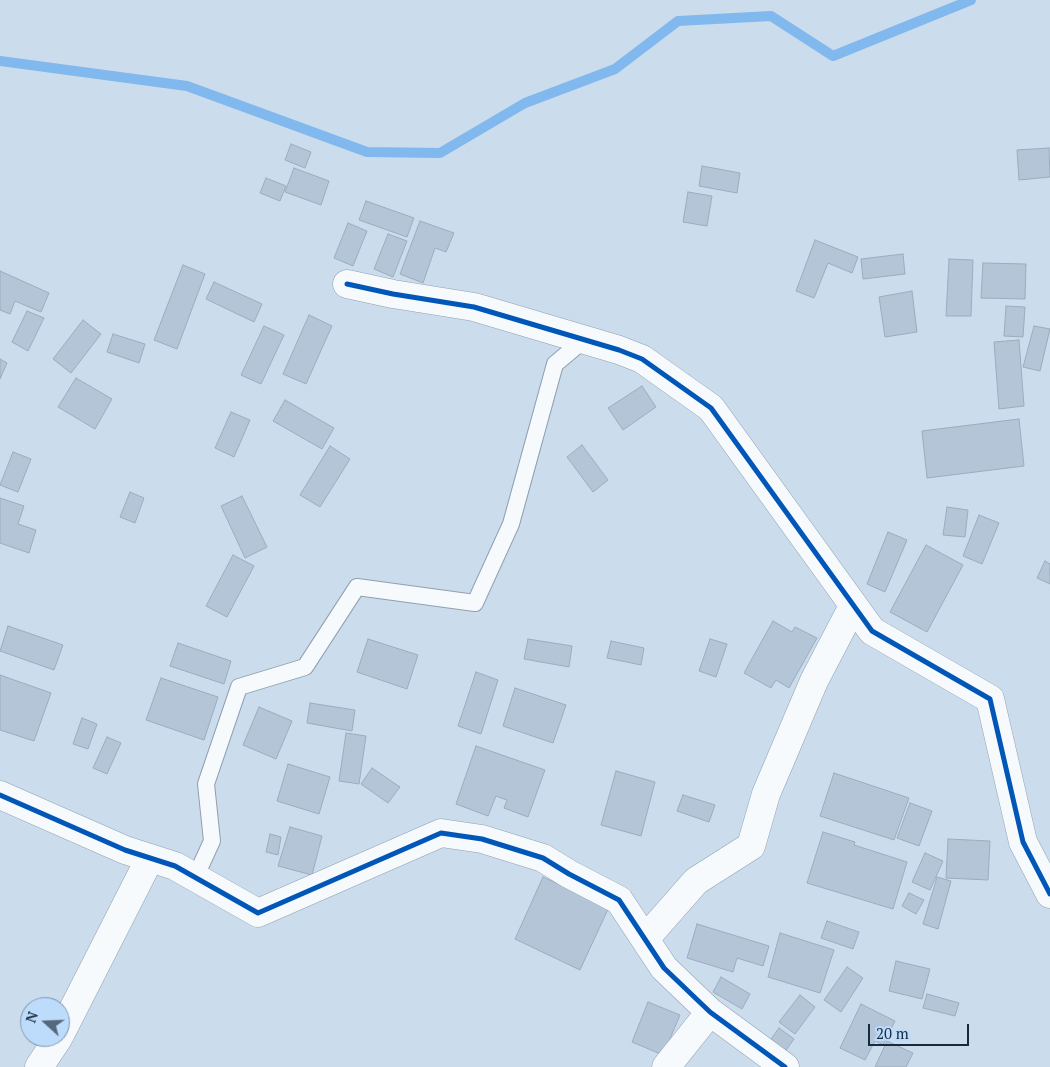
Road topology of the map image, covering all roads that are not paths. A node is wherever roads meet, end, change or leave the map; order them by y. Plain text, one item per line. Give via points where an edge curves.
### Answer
1 (347, 284) dead end
2 (585, 339) junction
3 (854, 606) junction
4 (0, 794) edge
5 (150, 858) junction
6 (195, 878) junction
7 (1050, 894) edge
8 (645, 939) junction
9 (710, 1012) junction
10 (70, 1016) edge
11 (53, 1047) edge
12 (40, 1067) edge
13 (666, 1067) edge
14 (785, 1067) edge

1 - 2 street via 474,307
2 - 3 street via 642,359 711,408
2 - 6 lane via 555,364 511,524 475,603 357,587 305,667 239,686 206,784 212,840
3 - 7 street via 872,631 990,699 1023,842
3 - 8 street via 810,689 766,794 751,846 696,881
4 - 5 street
5 - 6 street via 175,866
5 - 10 street
6 - 8 street via 258,913 441,834 482,839 544,858 620,900
8 - 9 street via 664,968
9 - 13 street
9 - 14 street
11 - 12 street

